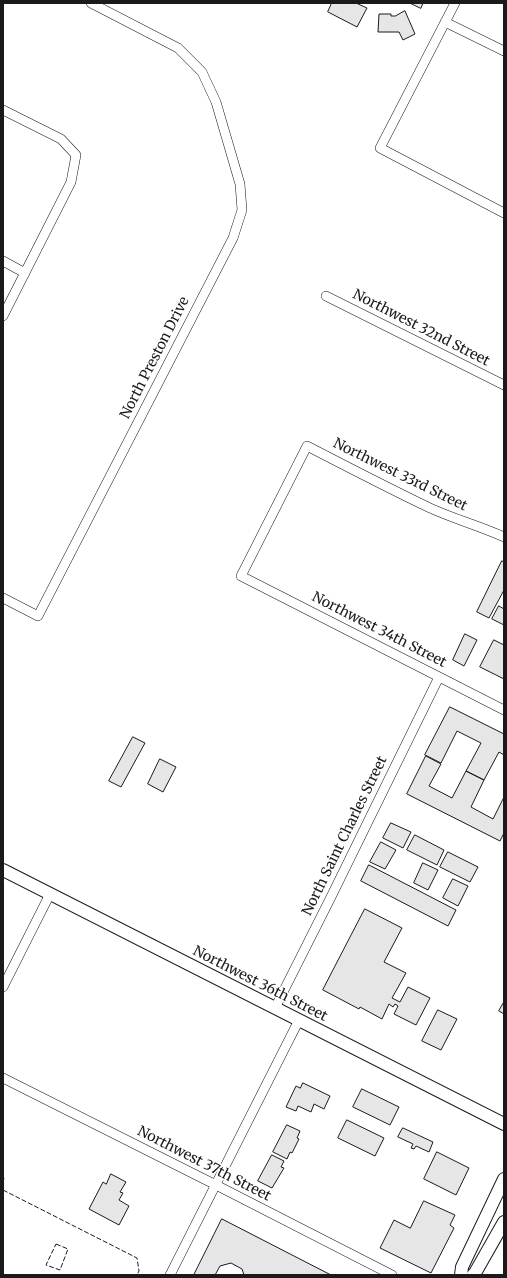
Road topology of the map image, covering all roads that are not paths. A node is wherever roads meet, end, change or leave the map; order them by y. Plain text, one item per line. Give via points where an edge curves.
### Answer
1 (91, 3) edge
2 (455, 3) edge
3 (445, 22) junction
4 (504, 51) edge
5 (3, 110) edge
6 (504, 214) edge
7 (3, 262) edge
8 (25, 273) junction
9 (326, 296) dead end
10 (3, 316) edge
11 (504, 385) edge
12 (504, 537) edge
13 (241, 576) joint
14 (3, 598) edge
15 (439, 677) junction
16 (504, 710) edge
17 (3, 870) edge
18 (50, 894) junction
19 (3, 987) edge
20 (275, 1008) junction
21 (299, 1020) junction
22 (3, 1078) edge
23 (504, 1124) edge
24 (504, 1179) edge
25 (216, 1185) junction
26 (504, 1222) edge
27 (170, 1275) edge
28 (392, 1275) edge
29 (461, 1275) edge
30 (473, 1275) edge

1 - 14 street, North Preston Drive via 178,48 202,72 216,102 240,184 242,210 233,238 38,616
2 - 3 street
3 - 4 street
3 - 6 street via 380,148
5 - 8 street via 62,139 76,155 72,182
7 - 8 street
8 - 10 street
9 - 11 street, Northwest 32nd Street
12 - 13 street, Northwest 33rd Street via 430,508 307,446
13 - 15 street, Northwest 34th Street
15 - 16 street, Northwest 34th Street
15 - 20 street, North Saint Charles Street
17 - 18 main road, Northwest 36th Street
18 - 19 street
18 - 20 main road, Northwest 36th Street
20 - 21 main road, Northwest 36th Street
21 - 23 main road, Northwest 36th Street
21 - 25 street
22 - 25 street, Northwest 37th Street
24 - 29 main road via 462,1267
25 - 27 street
25 - 28 street, Northwest 37th Street
26 - 30 main road

